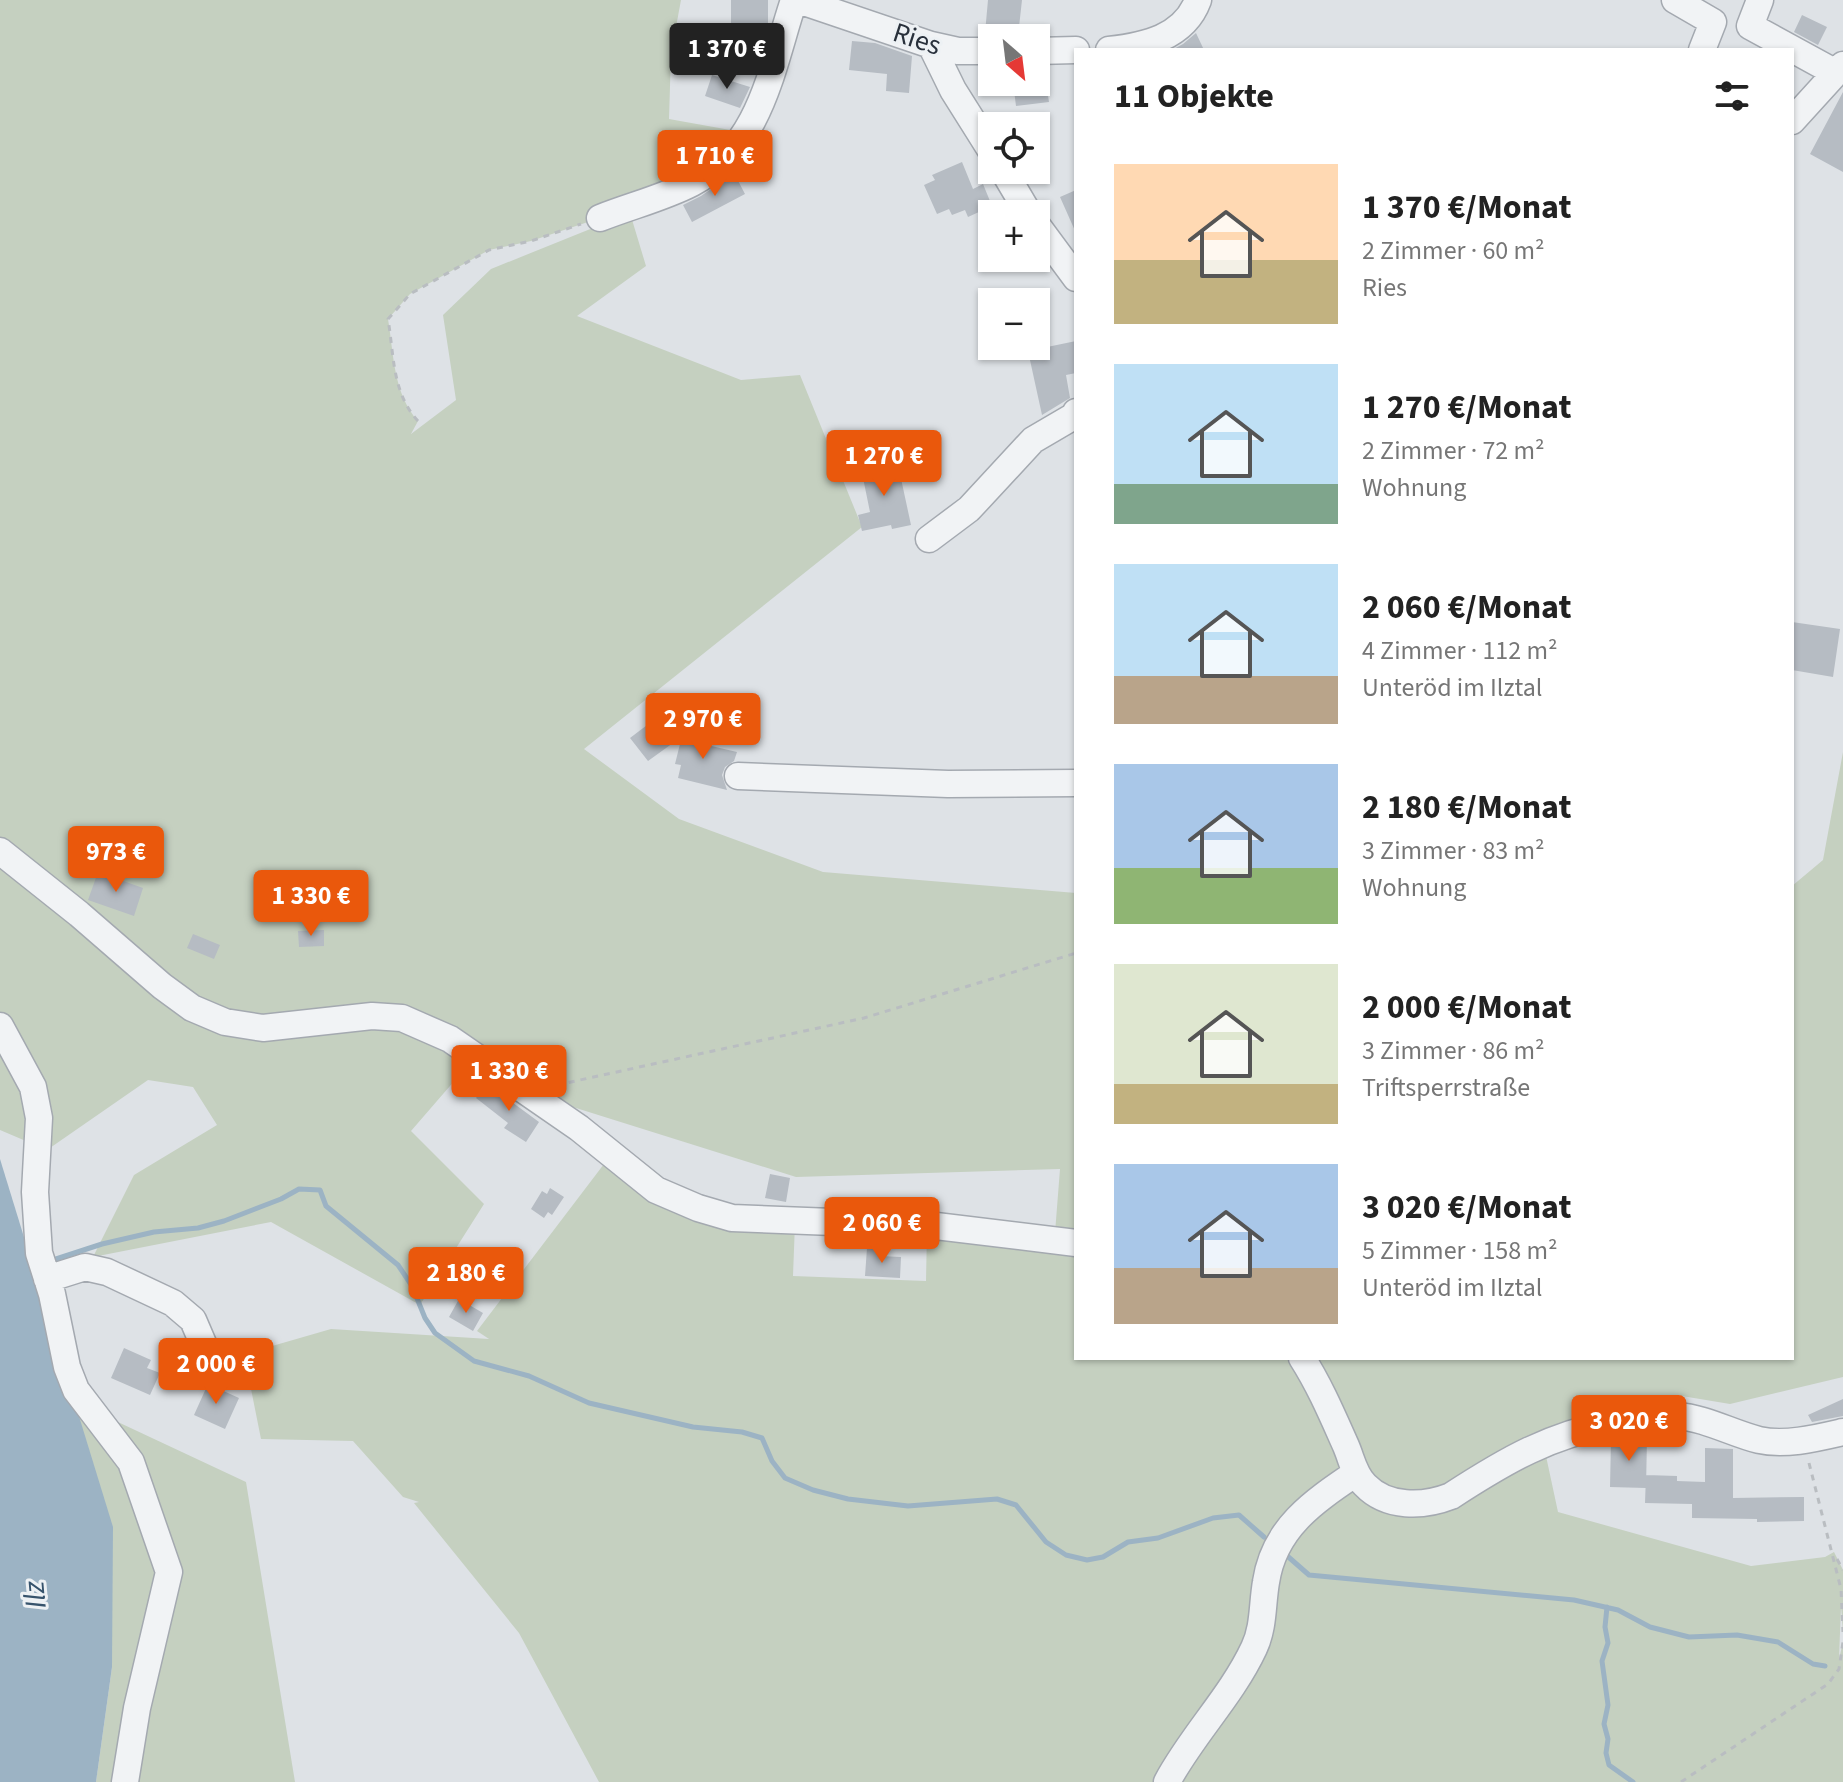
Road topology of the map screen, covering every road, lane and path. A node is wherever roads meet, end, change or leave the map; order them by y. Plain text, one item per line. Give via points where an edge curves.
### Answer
1 (796, 0) edge
2 (1198, 0) edge
3 (1675, 0) edge
4 (1760, 0) edge
5 (931, 45) junction
6 (1126, 48) edge
7 (1703, 48) edge
8 (1074, 50) edge
9 (978, 51) edge
10 (1050, 51) edge
11 (1840, 69) edge
12 (1794, 120) edge
13 (978, 130) edge
14 (600, 218) joint
15 (1050, 243) edge
16 (1074, 275) edge
17 (1074, 416) edge
18 (418, 421) dead end
19 (929, 539) dead end
20 (738, 776) dead end
21 (1074, 783) edge
22 (0, 851) edge
23 (1074, 954) edge
24 (0, 1026) edge
25 (525, 1092) junction
26 (1074, 1243) edge
27 (47, 1279) junction
28 (1303, 1360) edge
29 (214, 1369) dead end
30 (1843, 1432) edge
31 (1802, 1440) junction
32 (1356, 1473) junction
33 (1834, 1552) junction
34 (1843, 1570) edge
35 (1843, 1632) edge
36 (1843, 1642) edge
37 (125, 1782) edge
38 (1167, 1782) edge
39 (1681, 1782) edge

1 - 5 street, Ries
1 - 14 street, Ries via 747,133 721,163 662,197
2 - 6 street via 1194,13 1168,35
3 - 7 street via 1713,22
4 - 11 street via 1750,26
5 - 9 street, Ries
5 - 13 street
8 - 10 street
11 - 12 street via 1820,105
14 - 18 path via 489,250 410,294 388,319 397,383 406,408
15 - 16 street
17 - 19 street via 1033,440 969,509
20 - 21 street
22 - 25 street via 192,1008 225,1022 263,1028 372,1016 402,1018 450,1039
23 - 25 path via 864,1018
24 - 27 street via 33,1087 39,1118 35,1192 39,1253
25 - 26 street via 656,1190 732,1218 936,1226
27 - 29 street via 85,1267 173,1303 193,1320
27 - 37 street via 76,1390 131,1462 169,1572
28 - 32 street
30 - 31 street
31 - 32 street via 1761,1440 1703,1420 1648,1416 1543,1442 1451,1496 1414,1505 1378,1495
31 - 33 path
32 - 38 street via 1301,1514 1276,1547 1254,1648
33 - 34 path
33 - 35 path
36 - 39 path via 1839,1669 1828,1684

